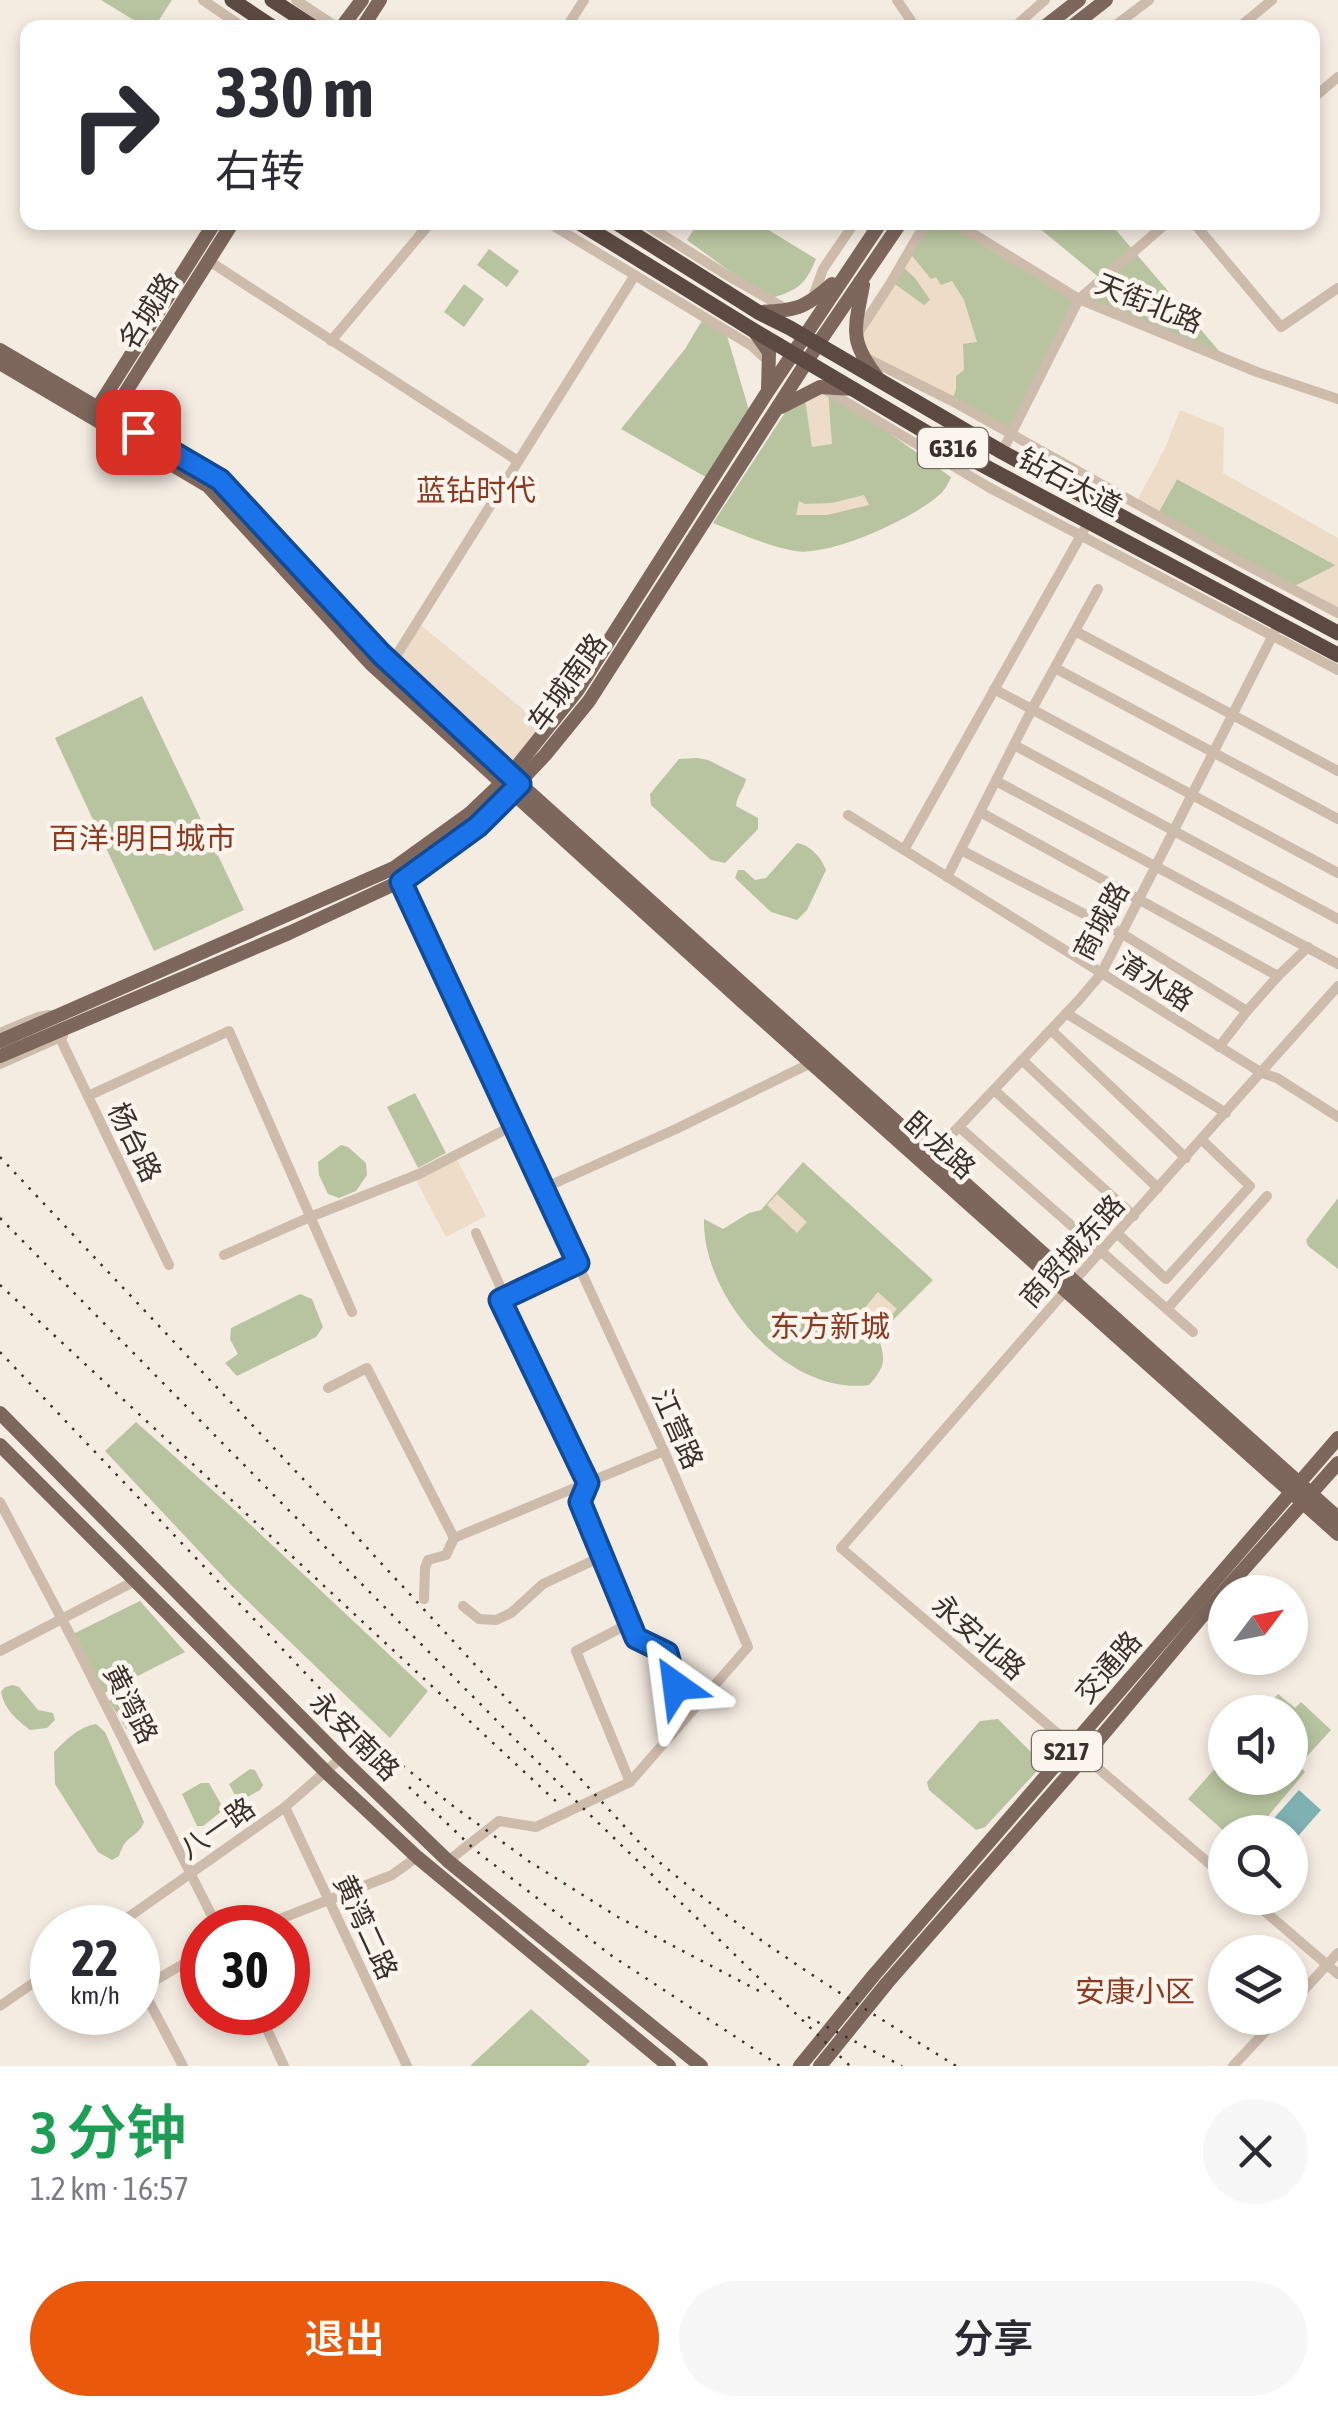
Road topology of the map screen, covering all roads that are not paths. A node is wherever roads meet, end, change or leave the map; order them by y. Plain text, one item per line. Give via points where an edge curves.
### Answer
1 (203, 0) edge
2 (232, 0) edge
3 (272, 0) edge
4 (296, 0) edge
5 (362, 0) edge
6 (1045, 0) edge
7 (1079, 0) edge
8 (1106, 0) edge
9 (1148, 0) edge
10 (1272, 0) edge
11 (232, 20) edge
12 (262, 20) edge
13 (303, 20) edge
14 (327, 20) edge
15 (346, 20) edge
16 (1022, 20) edge
17 (1053, 20) edge
18 (1080, 20) edge
19 (1122, 20) edge
20 (1248, 20) edge
21 (209, 230) edge
22 (228, 230) edge
23 (425, 230) edge
24 (561, 230) edge
25 (591, 230) edge
26 (627, 230) edge
27 (638, 230) edge
28 (655, 230) edge
29 (850, 230) edge
30 (875, 230) edge
31 (896, 230) edge
32 (921, 230) edge
33 (967, 230) edge
34 (1159, 230) edge
35 (1201, 230) edge
36 (657, 249) junction
37 (209, 261) junction
38 (848, 270) junction
39 (636, 276) junction
40 (864, 277) junction
41 (1338, 288) edge
42 (1079, 299) junction
43 (811, 302) junction
44 (789, 310) junction
45 (758, 312) junction
46 (753, 330) junction
47 (856, 337) junction
48 (332, 340) junction
49 (811, 340) junction
50 (0, 350) edge
51 (793, 353) junction
52 (861, 356) junction
53 (808, 362) junction
54 (0, 363) edge
55 (770, 366) junction
56 (880, 382) junction
57 (820, 387) junction
58 (854, 390) junction
59 (768, 392) junction
60 (1338, 399) edge
61 (776, 410) junction
62 (101, 416) junction
63 (1011, 433) junction
64 (1002, 452) junction
65 (968, 457) junction
66 (518, 462) junction
67 (1082, 473) junction
68 (980, 482) junction
69 (1072, 490) junction
70 (1086, 528) junction
71 (1186, 541) junction
72 (1098, 590) dead end
73 (1338, 613) edge
74 (1276, 629) junction
75 (1075, 631) junction
76 (1338, 633) edge
77 (1338, 654) edge
78 (391, 664) junction
79 (1055, 668) junction
80 (1338, 670) edge
81 (994, 689) junction
82 (1032, 709) junction
83 (1233, 714) junction
84 (1014, 745) junction
85 (1213, 752) junction
86 (1338, 772) edge
87 (996, 781) junction
88 (510, 783) junction
89 (1191, 795) junction
90 (980, 812) junction
91 (848, 815) dead end
92 (1338, 819) edge
93 (1173, 830) junction
94 (904, 850) junction
95 (961, 850) junction
96 (1155, 866) junction
97 (1338, 873) edge
98 (948, 877) junction
99 (401, 882) junction
100 (1138, 899) junction
101 (1338, 919) edge
102 (1121, 933) junction
103 (1308, 948) junction
104 (1338, 964) edge
105 (1100, 974) junction
106 (1278, 976) junction
107 (1338, 986) edge
108 (1248, 1010) junction
109 (1066, 1014) junction
110 (72, 1017) junction
111 (1051, 1030) junction
112 (0, 1033) edge
113 (60, 1038) junction
114 (0, 1041) edge
115 (1219, 1047) junction
116 (0, 1056) edge
117 (1022, 1060) junction
118 (810, 1062) junction
119 (0, 1064) edge
120 (1262, 1073) junction
121 (994, 1090) junction
122 (88, 1096) junction
123 (1226, 1113) junction
124 (1338, 1117) edge
125 (514, 1126) junction
126 (959, 1127) junction
127 (1202, 1140) junction
128 (934, 1153) junction
129 (1186, 1158) junction
130 (544, 1188) junction
131 (1158, 1188) junction
132 (1267, 1196) dead end
133 (1134, 1216) junction
134 (310, 1217) junction
135 (476, 1233) dead end
136 (1117, 1233) junction
137 (1102, 1252) junction
138 (224, 1256) dead end
139 (578, 1263) junction
140 (169, 1265) dead end
141 (1070, 1286) junction
142 (505, 1297) junction
143 (1167, 1309) junction
144 (352, 1312) dead end
145 (1193, 1332) dead end
146 (328, 1388) dead end
147 (0, 1413) edge
148 (1338, 1438) edge
149 (0, 1445) edge
150 (664, 1452) junction
151 (1338, 1462) edge
152 (588, 1483) junction
153 (1301, 1493) junction
154 (0, 1502) edge
155 (1338, 1518) edge
156 (1338, 1534) edge
157 (454, 1538) junction
158 (132, 1546) junction
159 (841, 1548) joint
160 (603, 1556) junction
161 (117, 1562) junction
162 (135, 1580) junction
163 (424, 1599) dead end
164 (463, 1606) dead end
165 (62, 1620) junction
166 (630, 1623) junction
167 (0, 1651) edge
168 (685, 1718) junction
169 (1072, 1746) junction
170 (1085, 1756) junction
171 (342, 1758) junction
172 (326, 1772) junction
173 (630, 1782) junction
174 (285, 1808) junction
175 (417, 1858) junction
176 (448, 1861) junction
177 (1208, 1862) edge
178 (191, 1873) junction
179 (328, 1899) junction
180 (146, 1905) edge
181 (207, 1905) edge
182 (310, 1906) edge
183 (1269, 1915) edge
184 (1338, 1953) edge
185 (1327, 1964) junction
186 (1338, 1974) edge
187 (30, 1985) edge
188 (1308, 1985) edge
189 (0, 2006) edge
190 (160, 2025) edge
191 (269, 2035) edge
192 (1262, 2035) edge
193 (183, 2066) edge
194 (284, 2066) edge
195 (407, 2066) edge
196 (669, 2066) edge
197 (701, 2066) edge
198 (800, 2066) edge
199 (820, 2066) edge
200 (1233, 2066) edge

1 - 11 street
2 - 12 highway
3 - 13 highway
4 - 14 street
5 - 15 main road
6 - 16 street
7 - 17 main road
8 - 18 main road
9 - 19 street
10 - 20 street
21 - 62 main road, 名城路
22 - 37 main road, 名城路
23 - 48 street
24 - 39 street
25 - 46 highway, 钻石大道 / G316
26 - 36 highway, 钻石大道 / G316
27 - 36 street
28 - 44 street
29 - 43 street
30 - 38 main road
31 - 40 main road
32 - 47 street
33 - 42 street, 天街北路
34 - 42 street
35 - 41 street via 1281,327
36 - 45 highway, 钻石大道 / G316
37 - 48 street
37 - 62 main road, 名城路
38 - 43 main road
38 - 49 main road
39 - 55 street via 764,354
39 - 66 street
40 - 47 main road
40 - 49 main road
42 - 60 street, 天街北路
42 - 63 street
43 - 44 main road
44 - 45 main road
45 - 49 highway, 钻石大道 / G316
46 - 51 highway, 钻石大道 / G316
46 - 55 main road via 770,352
47 - 52 main road
48 - 66 street
49 - 51 main road, 车城南路
49 - 53 main road, 车城南路
49 - 56 highway, 钻石大道 / G316
50 - 62 main road
51 - 53 highway, 钻石大道 / G316
51 - 59 main road, 车城南路
52 - 56 main road
52 - 63 street
53 - 58 highway, 钻石大道 / G316
53 - 61 main road, 车城南路
54 - 62 main road
55 - 59 main road
56 - 64 highway, 钻石大道 / G316
57 - 58 main road
57 - 61 main road
57 - 68 street
58 - 65 highway, 钻石大道 / G316
59 - 88 main road, 车城南路 via 577,692
61 - 88 main road, 车城南路 via 589,701
62 - 78 main road via 220,480
62 - 88 main road via 208,486 372,664
63 - 64 street
63 - 67 street
64 - 69 highway, 钻石大道 / G316
65 - 68 street
65 - 70 highway, 钻石大道 / G316
66 - 78 street
67 - 69 street
67 - 71 street
68 - 70 street
69 - 71 highway, 钻石大道 / G316
70 - 74 highway, 钻石大道 / G316
70 - 81 street
71 - 73 street
71 - 76 highway, 钻石大道 / G316
72 - 75 street
74 - 77 highway, 钻石大道 / G316
74 - 80 street
74 - 83 street, 商城路
75 - 79 street
75 - 83 street
78 - 88 main road
79 - 82 street
79 - 85 street
81 - 82 street
81 - 94 street
82 - 84 street
82 - 89 street
83 - 85 street, 商城路
83 - 86 street
84 - 87 street
84 - 93 street
85 - 89 street, 商城路
85 - 92 street
87 - 90 street
87 - 96 street
88 - 99 main road, 车城南路 via 478,826
88 - 110 main road, 车城南路 via 394,868
88 - 118 main road, 卧龙路
88 - 128 main road, 卧龙路
89 - 93 street, 商城路
89 - 97 street
90 - 95 street
90 - 100 street
91 - 94 street, 淯水路
93 - 96 street, 商城路
93 - 101 street
94 - 98 street, 淯水路
95 - 98 street
95 - 102 street
96 - 100 street, 商城路
96 - 103 street
98 - 105 street, 淯水路
99 - 110 main road, 车城南路
99 - 125 street, 江营路
100 - 102 street, 商城路
100 - 106 street
102 - 105 street, 商城路
102 - 108 street
103 - 104 street
103 - 106 street
105 - 109 street, 商城路
105 - 115 street, 淯水路
106 - 108 street
107 - 120 street, 商贸城东路
108 - 115 street
109 - 111 street, 商城路
109 - 123 street
110 - 112 street via 38,1016
110 - 113 street
110 - 114 main road, 车城南路
110 - 116 main road, 车城南路
111 - 117 street, 商城路
111 - 129 street
113 - 119 street
113 - 122 street, 杨台路
115 - 120 street, 淯水路
117 - 121 street, 商城路
117 - 131 street
118 - 130 street
118 - 141 main road, 卧龙路
120 - 123 street, 商贸城东路
120 - 124 street, 淯水路
121 - 126 street, 商城路
121 - 133 street
122 - 134 street via 229,1031
122 - 140 street, 杨台路
123 - 127 street, 商贸城东路
125 - 130 street, 江营路
125 - 134 street via 420,1174
126 - 128 street, 商城路
126 - 137 street
127 - 129 street, 商贸城东路
127 - 136 street via 1250,1186 1166,1279
128 - 141 main road, 卧龙路
129 - 131 street, 商贸城东路
130 - 139 street, 江营路
131 - 133 street, 商贸城东路
132 - 143 street
133 - 136 street, 商贸城东路
134 - 138 street
134 - 144 street
135 - 142 street
136 - 137 street, 商贸城东路
137 - 141 street, 商贸城东路
137 - 143 street
139 - 142 street
139 - 150 street, 江营路
141 - 153 main road, 卧龙路
141 - 159 street, 商贸城东路
142 - 152 street via 500,1300
143 - 145 street
146 - 157 street via 367,1368
147 - 158 main road, 永安南路
148 - 153 main road, 交通路 / S217
149 - 161 main road, 永安南路
150 - 152 street
150 - 168 street, 江营路 via 748,1646
151 - 153 main road, 交通路 / S217
152 - 157 street
152 - 160 street via 580,1502
153 - 155 main road, 卧龙路
153 - 156 main road, 卧龙路
153 - 169 main road, 交通路 / S217
153 - 170 main road, 交通路 / S217
154 - 165 street, 黄湾路
157 - 163 street via 446,1554 428,1560
158 - 161 main road
158 - 171 main road, 永安南路
159 - 169 street, 永安北路
160 - 164 street via 543,1584 496,1620 480,1619
160 - 166 street
161 - 162 main road, 永安南路
162 - 165 street
162 - 172 main road, 永安南路
165 - 167 street
165 - 178 street, 黄湾路
166 - 168 street via 636,1638 667,1653
166 - 173 street via 576,1650
168 - 173 street, 江营路
169 - 170 street, 永安北路
169 - 198 main road, 交通路 / S217
170 - 177 street, 永安北路
170 - 199 main road, 交通路 / S217
171 - 172 street, 八一路
171 - 176 main road, 永安南路
172 - 174 street, 八一路
172 - 175 main road, 永安南路
173 - 176 street, 江营路 via 536,1827 499,1821
174 - 178 street, 八一路
174 - 179 street, 黄湾二路
175 - 179 street
175 - 196 main road, 永安南路
176 - 197 main road, 永安南路
178 - 180 street, 八一路
178 - 181 street, 黄湾路
179 - 182 street
179 - 195 street, 黄湾二路
183 - 185 street
184 - 185 street
185 - 186 street
185 - 188 street
187 - 189 street
190 - 193 street
191 - 194 street
192 - 200 street

